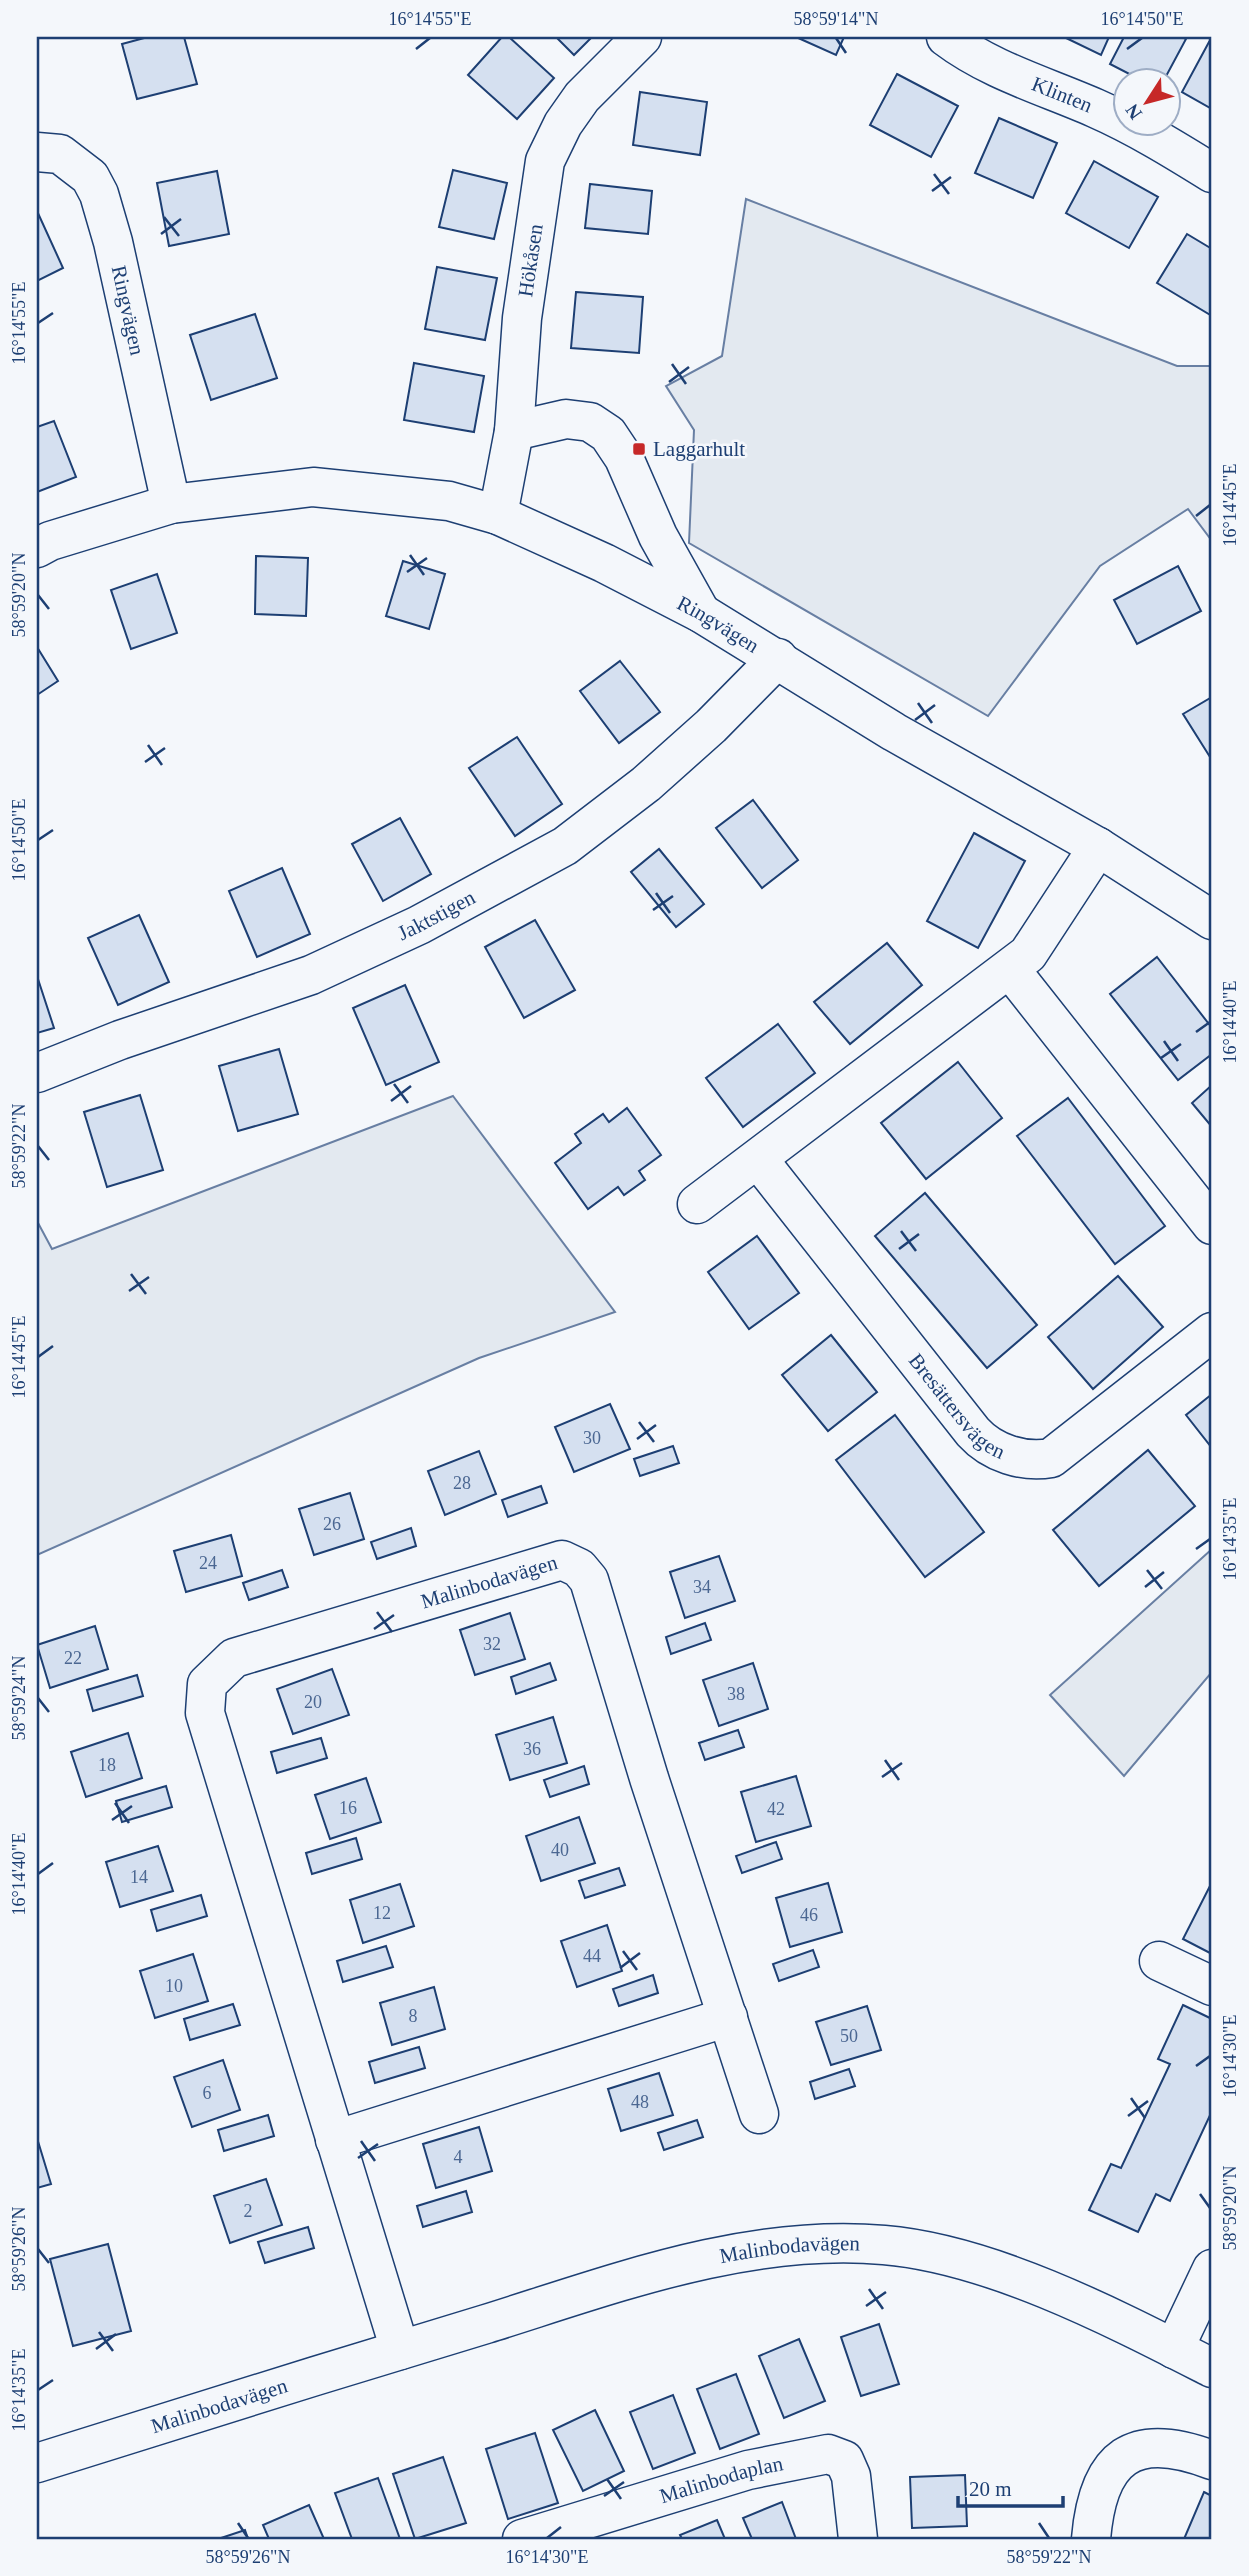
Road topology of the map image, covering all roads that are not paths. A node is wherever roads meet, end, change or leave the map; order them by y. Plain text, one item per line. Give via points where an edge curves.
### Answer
1 (642, 37) edge
2 (946, 37) edge
3 (37, 152) edge
4 (1212, 173) edge
5 (514, 431) junction
6 (171, 504) junction
7 (498, 515) junction
8 (37, 548) edge
9 (701, 613) junction
10 (778, 658) junction
11 (1098, 847) junction
12 (1212, 920) edge
13 (1010, 969) junction
14 (37, 1073) edge
15 (758, 1159) junction
16 (697, 1204) dead end
17 (1212, 1225) edge
18 (1212, 1332) edge
19 (1159, 1961) dead end
20 (1212, 1986) edge
21 (728, 2017) junction
22 (759, 2114) dead end
23 (335, 2140) junction
24 (1212, 2269) edge
25 (1174, 2349) junction
26 (400, 2350) junction
27 (1212, 2368) edge
28 (1212, 2460) edge
29 (37, 2463) edge
30 (522, 2539) edge
31 (858, 2539) edge
32 (1091, 2539) edge

1 - 5 street, Hökåsen via 582,97 545,161 524,306
2 - 4 street, Klinten via 992,66 1098,109 1163,142
3 - 6 street, Ringvägen via 60,155 90,177 99,194
5 - 7 street, Hökåsen
5 - 9 street via 566,419 590,422 608,434 624,458 657,536
6 - 7 street, Ringvägen via 313,487 449,501
6 - 8 street, Ringvägen
7 - 9 street, Ringvägen
9 - 10 street, Ringvägen
10 - 11 street, Ringvägen via 894,732
10 - 14 street, Jaktstigen via 646,784 565,846 419,925 311,975
11 - 12 street, Ringvägen
11 - 13 street via 1028,954
13 - 15 street
13 - 17 street
15 - 16 street
15 - 18 street, Bresättersvägen via 973,1432 994,1449 1020,1457 1051,1458
19 - 20 street
21 - 22 street, Malinbodavägen
21 - 23 street
21 - 23 street, Malinbodavägen via 589,1580 579,1568 562,1560 234,1658 207,1684 205,1713
23 - 26 street, Malinbodavägen
24 - 25 street
25 - 26 street, Malinbodavägen via 1028,2282 940,2254 884,2245 820,2244 742,2250
25 - 27 street
26 - 29 street, Malinbodavägen
28 - 32 street via 1158,2445 1135,2449 1108,2472 1093,2511
30 - 31 street, Malinbodaplan via 748,2470 828,2454 844,2460 851,2476

